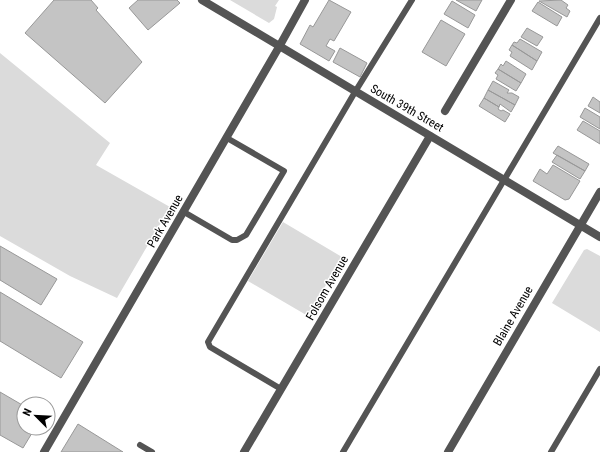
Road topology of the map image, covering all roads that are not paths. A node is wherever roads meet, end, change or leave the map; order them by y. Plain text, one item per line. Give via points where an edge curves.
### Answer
1 (202, 0) edge
2 (305, 0) edge
3 (412, 0) edge
4 (511, 0) edge
5 (600, 18) edge
6 (279, 47) junction
7 (355, 92) junction
8 (445, 111) dead end
9 (430, 136) junction
10 (227, 138) junction
11 (505, 180) junction
12 (600, 192) edge
13 (184, 212) junction
14 (580, 226) junction
15 (600, 237) edge
16 (600, 369) edge
17 (281, 389) junction
18 (140, 445) dead end
19 (44, 452) edge
20 (152, 452) edge
21 (244, 452) edge
22 (343, 452) edge
23 (448, 452) edge
24 (551, 452) edge

1 - 6 street, South 39th Street
2 - 6 street, Park Avenue
3 - 7 lane
4 - 8 street
5 - 11 lane
6 - 7 street, South 39th Street
6 - 10 street, Park Avenue
7 - 9 street, South 39th Street
7 - 17 lane via 208,342 210,347
9 - 11 street, South 39th Street
9 - 17 street, Folsom Avenue
10 - 13 street, Park Avenue
10 - 13 lane via 284,171 246,235 237,240 232,240
11 - 14 street, South 39th Street
11 - 22 lane
12 - 14 street, Blaine Avenue
13 - 19 street, Park Avenue
14 - 15 street, South 39th Street
14 - 23 street, Blaine Avenue
16 - 24 lane
17 - 21 street, Folsom Avenue
18 - 20 lane

